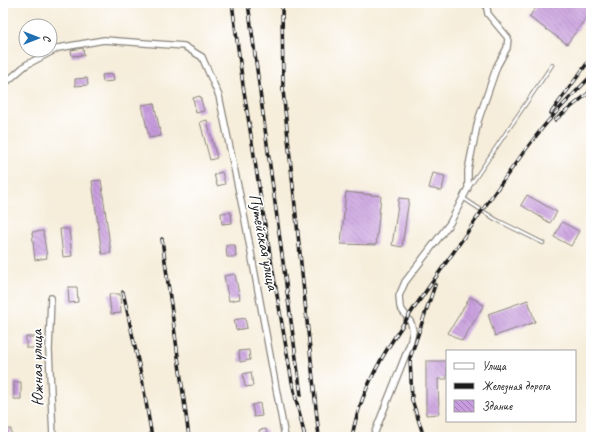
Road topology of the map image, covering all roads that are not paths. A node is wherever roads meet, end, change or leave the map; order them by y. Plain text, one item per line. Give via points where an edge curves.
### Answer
1 (486, 3) edge
2 (552, 66) dead end
3 (3, 85) edge
4 (468, 188) junction
5 (463, 198) junction
6 (542, 244) dead end
7 (51, 298) dead end
8 (53, 437) edge
9 (286, 437) edge
10 (374, 437) edge

1 - 4 street via 488,14 508,38 507,48 497,66 478,121 468,170
2 - 4 lane
3 - 9 street, Путейская улица via 26,65 58,48 104,40 184,46 202,57 219,96 246,220
4 - 5 street
5 - 6 lane via 495,219
5 - 10 street via 450,223 405,282 399,296 400,307 409,318 413,330
7 - 8 street, Южная улица via 49,350

